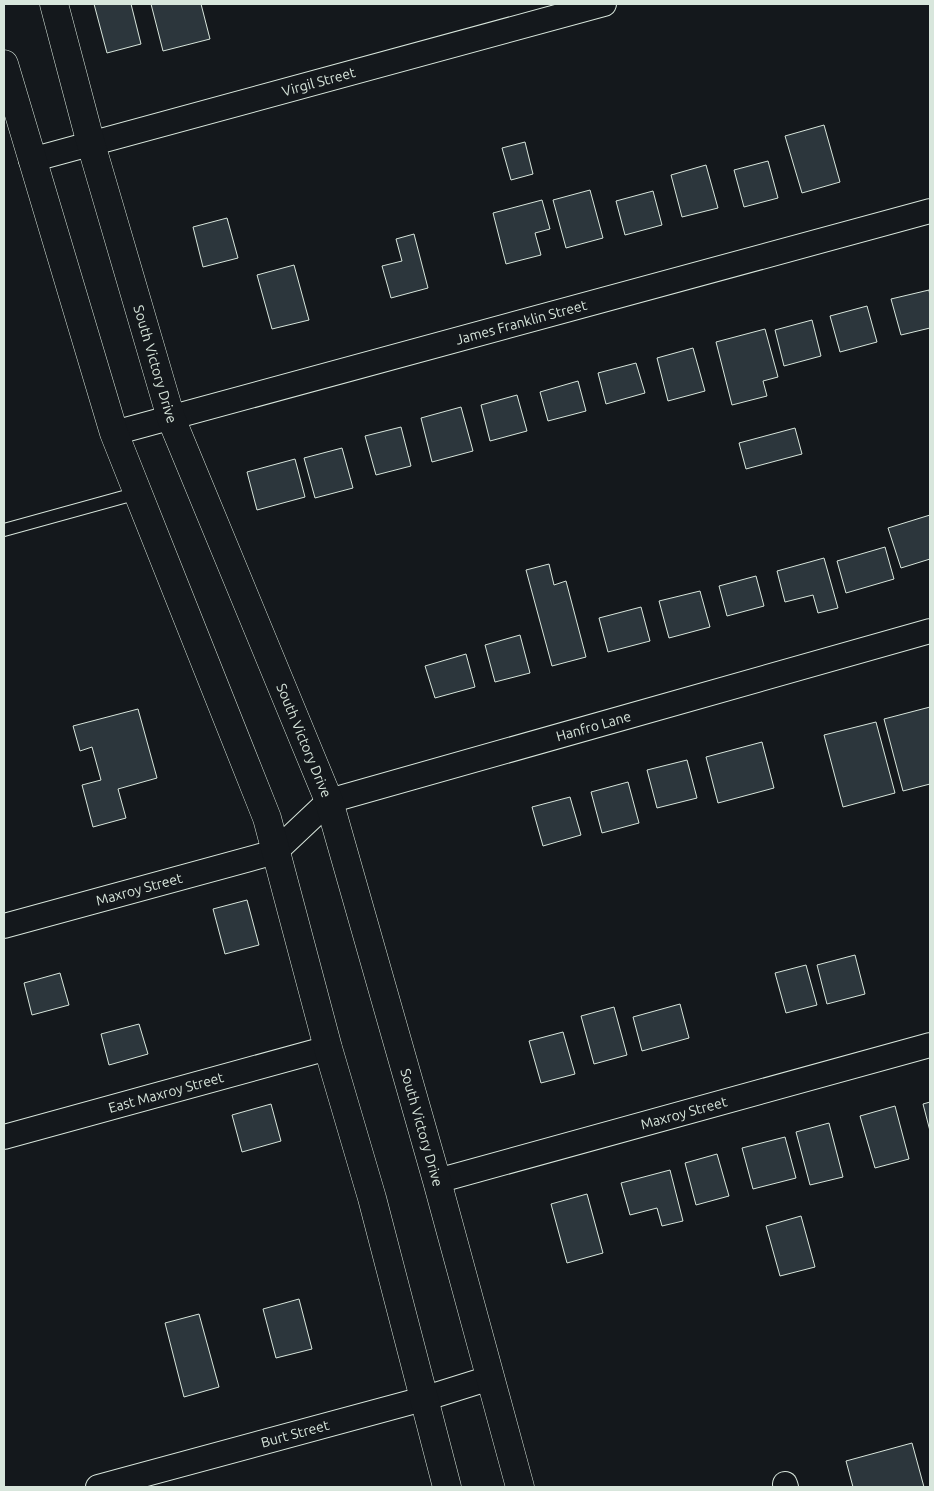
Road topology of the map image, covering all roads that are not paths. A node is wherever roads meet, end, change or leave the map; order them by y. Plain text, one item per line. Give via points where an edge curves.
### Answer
1 (54, 4) edge
2 (604, 4) edge
3 (4, 64) edge
4 (91, 144) junction
5 (32, 160) junction
6 (930, 211) edge
7 (171, 418) junction
8 (114, 433) junction
9 (138, 493) junction
10 (4, 530) edge
11 (930, 632) edge
12 (329, 801) junction
13 (275, 852) junction
14 (4, 926) edge
15 (930, 1045) edge
16 (328, 1048) junction
17 (4, 1137) edge
18 (437, 1181) junction
19 (490, 1378) junction
20 (423, 1399) junction
21 (98, 1487) edge
22 (447, 1487) edge
23 (520, 1487) edge

1 - 4 main road, South Victory Drive
2 - 4 street, Virgil Street
3 - 5 main road
4 - 5 street, Virgil Street
4 - 7 main road, South Victory Drive
5 - 8 main road
6 - 7 street, James Franklin Street
7 - 8 street, James Franklin Street
7 - 12 main road, South Victory Drive
8 - 9 main road
9 - 10 lane
9 - 13 main road via 266,818
11 - 12 street, Hanfro Lane
12 - 13 street, Hanfro Lane
12 - 18 main road, South Victory Drive
13 - 14 street, Maxroy Street
13 - 16 main road
15 - 18 street, Maxroy Street
16 - 17 street, East Maxroy Street
16 - 20 main road via 372,1198
18 - 19 main road, South Victory Drive
19 - 20 street, Burt Street
19 - 23 main road, South Victory Drive
20 - 21 street, Burt Street
20 - 22 main road

